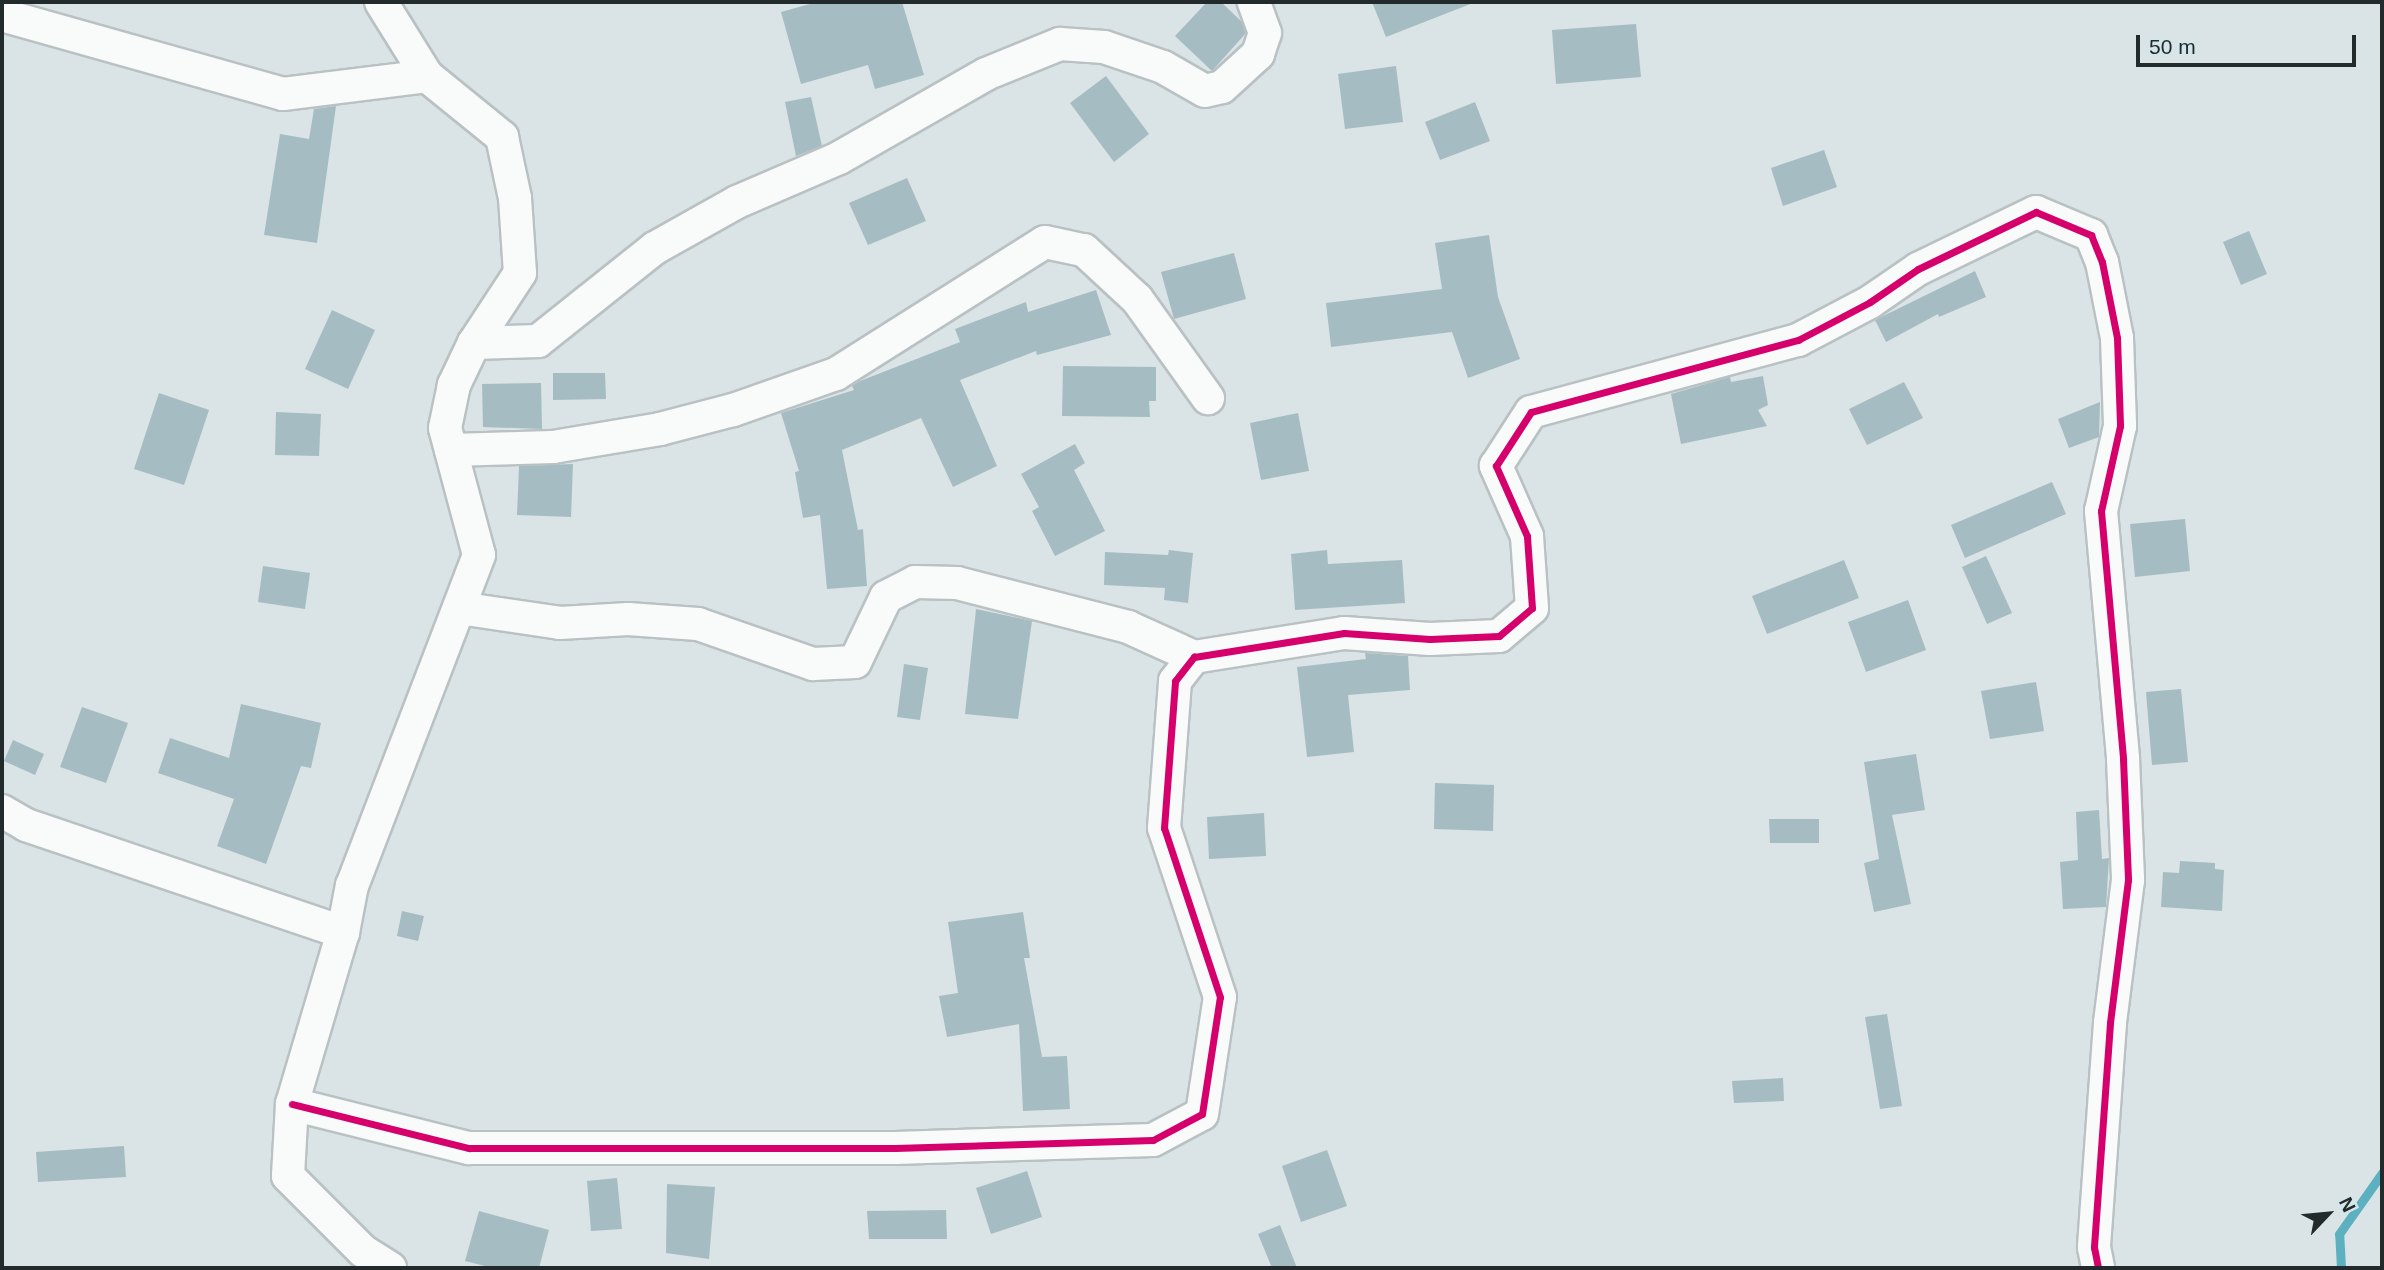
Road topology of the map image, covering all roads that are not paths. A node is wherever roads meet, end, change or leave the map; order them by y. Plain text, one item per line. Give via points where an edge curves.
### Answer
1 (381, 2) edge
2 (1254, 2) edge
3 (2, 15) edge
4 (427, 75) junction
5 (474, 343) junction
6 (1208, 398) dead end
7 (451, 450) junction
8 (459, 608) junction
9 (1194, 657) junction
10 (2, 811) edge
11 (343, 932) junction
12 (292, 1104) junction
13 (390, 1268) edge
14 (2098, 1268) edge

1 - 4 street
2 - 5 street via 1265,33 1258,54 1222,87 1205,91 1163,67 1104,47 1059,44 986,74 839,158 737,202 655,248 538,341
3 - 4 street via 283,94
4 - 5 street via 502,137 515,198 520,273
5 - 7 street via 454,385 445,428
6 - 7 street via 1137,299 1084,250 1045,242 954,295 895,339 823,379 660,429 553,447
7 - 8 street via 479,555
8 - 9 street via 560,623 628,619 698,624 813,664 855,662 887,597 915,582 957,583 1128,627
8 - 11 street via 352,885
9 - 12 street via 1175,681 1164,828 1220,997 1202,1115 1153,1140 895,1148 470,1148
9 - 14 street via 1344,633 1430,639 1499,636 1532,608 1527,536 1496,466 1531,412 1798,340 1870,302 1918,269 2036,212 2091,235 2102,262 2117,338 2120,426 2101,512 2123,759 2128,880 2110,1023 2094,1247
10 - 11 street via 26,825
11 - 12 street
12 - 13 street via 288,1176 362,1251

